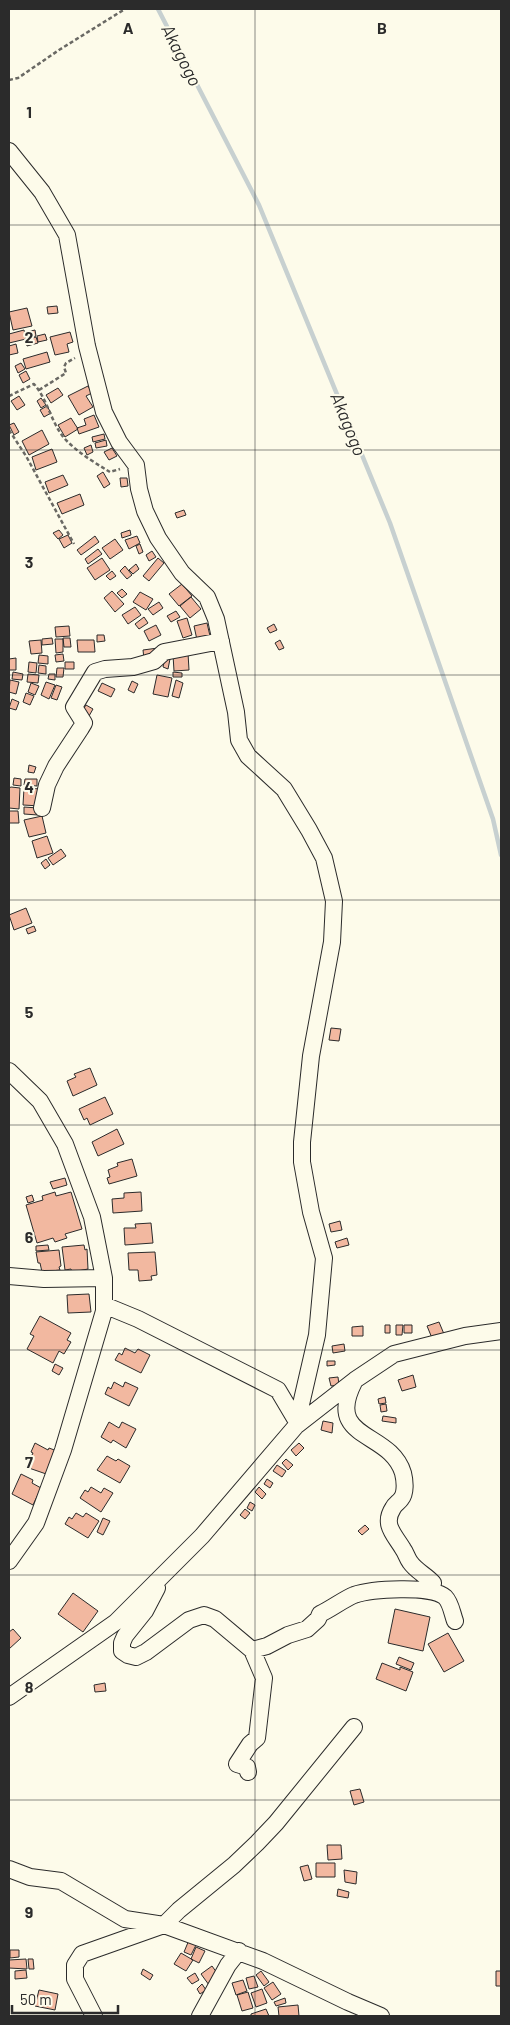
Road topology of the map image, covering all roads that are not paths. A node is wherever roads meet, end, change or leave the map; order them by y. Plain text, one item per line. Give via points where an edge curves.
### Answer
1 (10, 155) edge
2 (220, 641) junction
3 (42, 808) dead end
4 (9, 1071) edge
5 (9, 1276) edge
6 (104, 1278) junction
7 (104, 1305) junction
8 (501, 1331) edge
9 (355, 1380) junction
10 (296, 1424) junction
11 (9, 1561) edge
12 (162, 1576) junction
13 (431, 1591) junction
14 (454, 1621) dead end
15 (252, 1650) junction
16 (9, 1697) edge
17 (354, 1727) dead end
18 (248, 1772) dead end
19 (9, 1869) edge
20 (164, 1925) junction
21 (239, 1951) junction
22 (94, 2016) edge
23 (200, 2016) edge
24 (381, 2016) edge

1 - 2 street via 42,192 67,235 88,352 104,412 119,442 136,465 145,511 158,538 182,573 207,597
2 - 3 street via 164,652 154,661 133,667 95,672 74,707 84,723 56,766 47,785
2 - 10 street via 239,740 248,756 284,789 309,830 324,858 334,901 332,942 311,1056 302,1142 302,1162 311,1212 324,1258 317,1335
4 - 6 street via 40,1101 65,1144 92,1217
5 - 6 street
6 - 7 street
7 - 10 street via 278,1390
7 - 11 street via 63,1450 36,1523
8 - 9 street via 465,1336 394,1354
9 - 10 street
9 - 13 street via 347,1395 346,1412 350,1424 384,1447 396,1459 403,1473 403,1498 393,1508 389,1527 410,1563 433,1583
10 - 12 street via 202,1536
12 - 15 street via 145,1612 124,1636 122,1651 136,1657 189,1620 204,1615 215,1619
12 - 16 street via 116,1622
13 - 14 street via 440,1593 449,1602
13 - 15 street via 372,1591 353,1596 320,1614 307,1629
15 - 18 street via 264,1678 257,1738 237,1764 247,1767
17 - 20 street via 270,1830
19 - 20 street via 61,1881 125,1919
20 - 21 street
20 - 22 street via 82,1954 75,1965 75,1979
21 - 23 street
21 - 24 street

